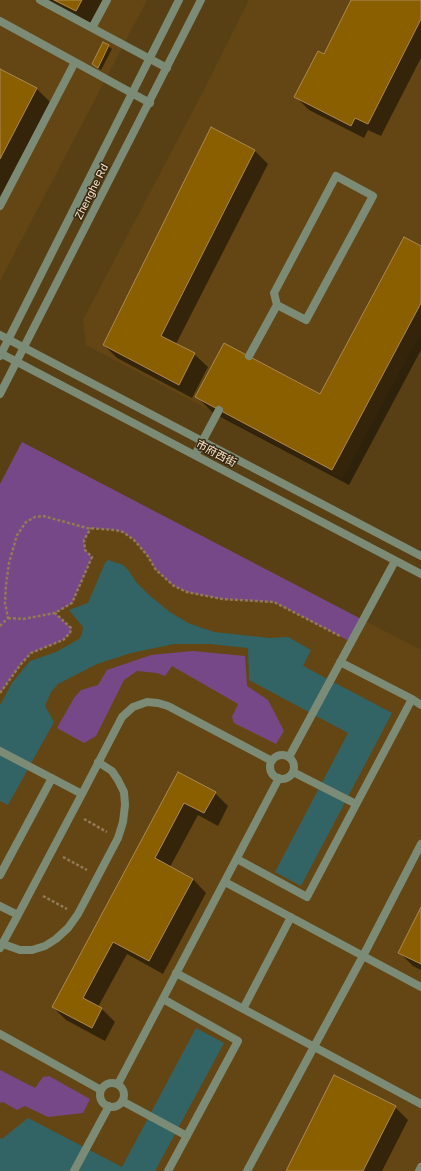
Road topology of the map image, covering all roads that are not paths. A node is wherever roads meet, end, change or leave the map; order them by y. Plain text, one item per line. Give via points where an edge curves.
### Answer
1 (40, 0) edge
2 (107, 0) edge
3 (178, 0) edge
4 (201, 0) edge
5 (0, 21) edge
6 (92, 28) junction
7 (149, 58) junction
8 (75, 62) junction
9 (166, 68) junction
10 (132, 93) junction
11 (150, 103) junction
12 (0, 206) edge
13 (278, 305) junction
14 (0, 335) edge
15 (8, 340) junction
16 (24, 348) junction
17 (0, 354) edge
18 (249, 356) dead end
19 (16, 362) junction
20 (0, 394) edge
21 (219, 410) dead end
22 (202, 441) junction
23 (195, 455) junction
24 (421, 556) edge
25 (395, 560) junction
26 (421, 574) edge
27 (340, 662) junction
28 (412, 699) junction
29 (421, 705) edge
30 (0, 751) edge
31 (288, 757) junction
32 (272, 761) junction
33 (98, 762) junction
34 (293, 772) junction
35 (52, 778) junction
36 (279, 778) junction
37 (82, 794) junction
38 (352, 802) junction
39 (421, 844) edge
40 (237, 859) junction
41 (0, 875) edge
42 (224, 882) junction
43 (0, 906) edge
44 (18, 915) junction
45 (291, 917) junction
46 (1, 947) edge
47 (363, 956) junction
48 (176, 973) junction
49 (421, 987) edge
50 (163, 999) junction
51 (243, 1009) junction
52 (0, 1034) edge
53 (314, 1047) junction
54 (118, 1084) junction
55 (101, 1090) junction
56 (122, 1101) junction
57 (421, 1104) edge
58 (109, 1106) junction
59 (187, 1136) junction
60 (421, 1167) edge
61 (74, 1171) edge
62 (168, 1171) edge
63 (247, 1171) edge
64 (419, 1171) edge

1 - 6 street
2 - 6 street
3 - 7 street, Zhenghe Rd
4 - 9 street, Zhenghe Rd
5 - 8 street
6 - 7 street
7 - 9 street
7 - 10 street, Zhenghe Rd
8 - 10 street
8 - 12 street
9 - 11 street, Zhenghe Rd
10 - 11 street
10 - 15 street, Zhenghe Rd
11 - 16 street, Zhenghe Rd
13 - 13 street via 274,293 336,176 373,196 306,320
13 - 18 street
14 - 15 street, 市府西街
15 - 16 street, 市府西街
15 - 17 street, Zhenghe Rd
16 - 19 street, Zhenghe Rd
16 - 22 street, 市府西街
17 - 19 street, 市府西街
19 - 20 street, Zhenghe Rd
19 - 23 street, 市府西街
21 - 22 street
22 - 23 street
22 - 24 street, 市府西街
23 - 25 street, 市府西街
25 - 26 street, 市府西街
25 - 27 street
27 - 28 street
27 - 31 street
28 - 29 street
28 - 38 street
30 - 35 street
31 - 32 street via 281,755
31 - 34 street via 293,763
32 - 33 street via 168,706 147,702 133,707 122,717
32 - 36 street via 272,773
33 - 37 street
33 - 46 street via 112,771 124,792 123,822 118,838 68,928 45,946 32,950
34 - 36 street via 289,777
34 - 38 street
35 - 37 street
35 - 41 street
36 - 40 street
37 - 44 street
38 - 40 street via 307,897
39 - 47 street
40 - 42 street
42 - 45 street
42 - 48 street
43 - 44 street
44 - 46 street
45 - 47 street
45 - 51 street
47 - 49 street
47 - 53 street
48 - 50 street
48 - 51 street
50 - 54 street
50 - 59 street via 238,1041
51 - 53 street
52 - 55 street
53 - 57 street
53 - 63 street
54 - 55 street via 107,1084
54 - 56 street via 124,1093
55 - 58 street via 101,1098
56 - 58 street via 116,1106
56 - 59 street
58 - 61 street
59 - 62 street
60 - 64 street

